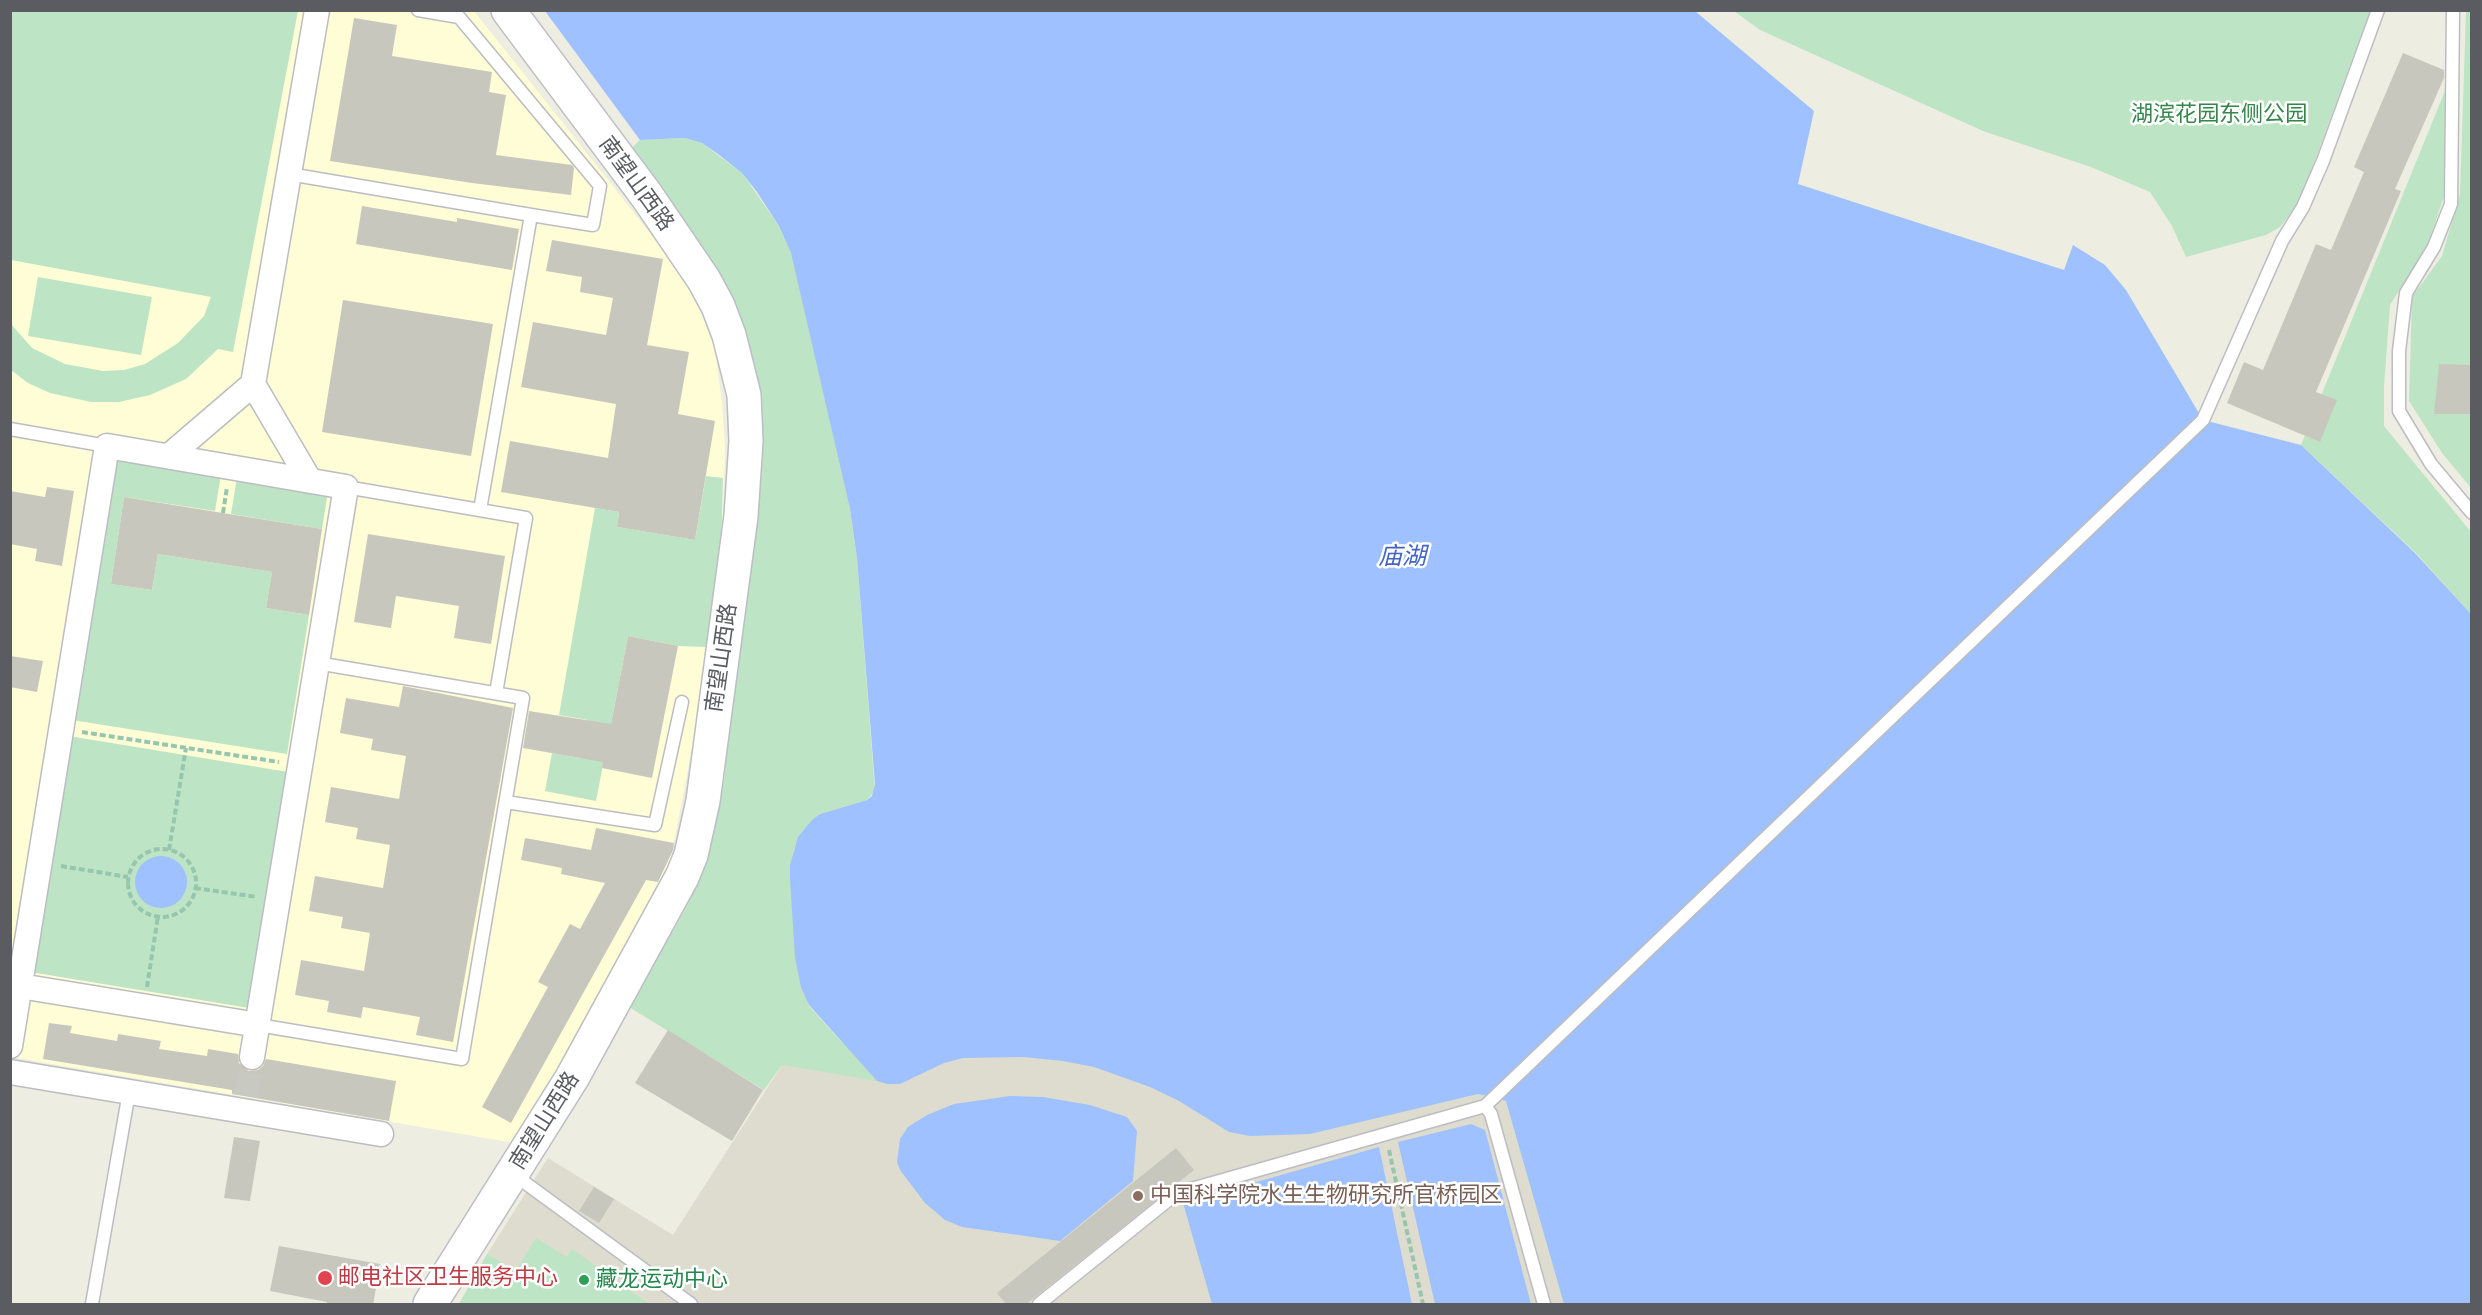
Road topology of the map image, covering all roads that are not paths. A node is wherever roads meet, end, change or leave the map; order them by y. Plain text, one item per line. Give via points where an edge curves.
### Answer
1 (317, 10) edge
2 (418, 10) edge
3 (508, 10) edge
4 (2378, 10) edge
5 (2453, 10) edge
6 (289, 174) junction
7 (531, 215) junction
8 (253, 384) junction
9 (10, 429) edge
10 (107, 446) junction
11 (169, 456) junction
12 (310, 481) junction
13 (346, 487) junction
14 (480, 510) junction
15 (2472, 513) edge
16 (317, 663) junction
17 (496, 693) junction
18 (682, 702) dead end
19 (506, 802) junction
20 (20, 986) junction
21 (258, 1025) junction
22 (10, 1046) edge
23 (252, 1057) tunnel mouth
24 (10, 1072) edge
25 (129, 1092) junction
26 (1485, 1107) junction
27 (381, 1134) dead end
28 (513, 1173) junction
29 (93, 1305) edge
30 (430, 1305) edge
31 (691, 1305) edge
32 (1039, 1305) edge
33 (1544, 1305) edge

1 - 6 street
2 - 7 lane via 459,17 600,186 593,225
3 - 28 street, 南望山西路 via 647,196 704,280 729,335 746,420 741,516 703,801 691,855 572,1078
4 - 26 lane via 2323,161 2303,207 2282,241 2203,420
5 - 15 lane via 2451,204 2434,247 2406,293 2399,351 2399,411 2431,464
6 - 7 lane
6 - 8 street
7 - 14 lane
8 - 11 street
8 - 12 street
9 - 10 lane
10 - 11 street
10 - 20 street
11 - 12 street
12 - 13 street
13 - 14 lane
13 - 16 street
14 - 17 lane via 526,518
16 - 17 lane
16 - 21 street
17 - 19 lane via 523,698
18 - 19 lane via 655,825
19 - 21 lane via 462,1059
20 - 21 street
20 - 22 street
21 - 23 street
24 - 25 street
25 - 27 street via 245,1104
25 - 29 lane
26 - 32 lane via 1177,1193
26 - 33 lane via 1491,1114
28 - 30 street, 南望山西路
28 - 31 lane

